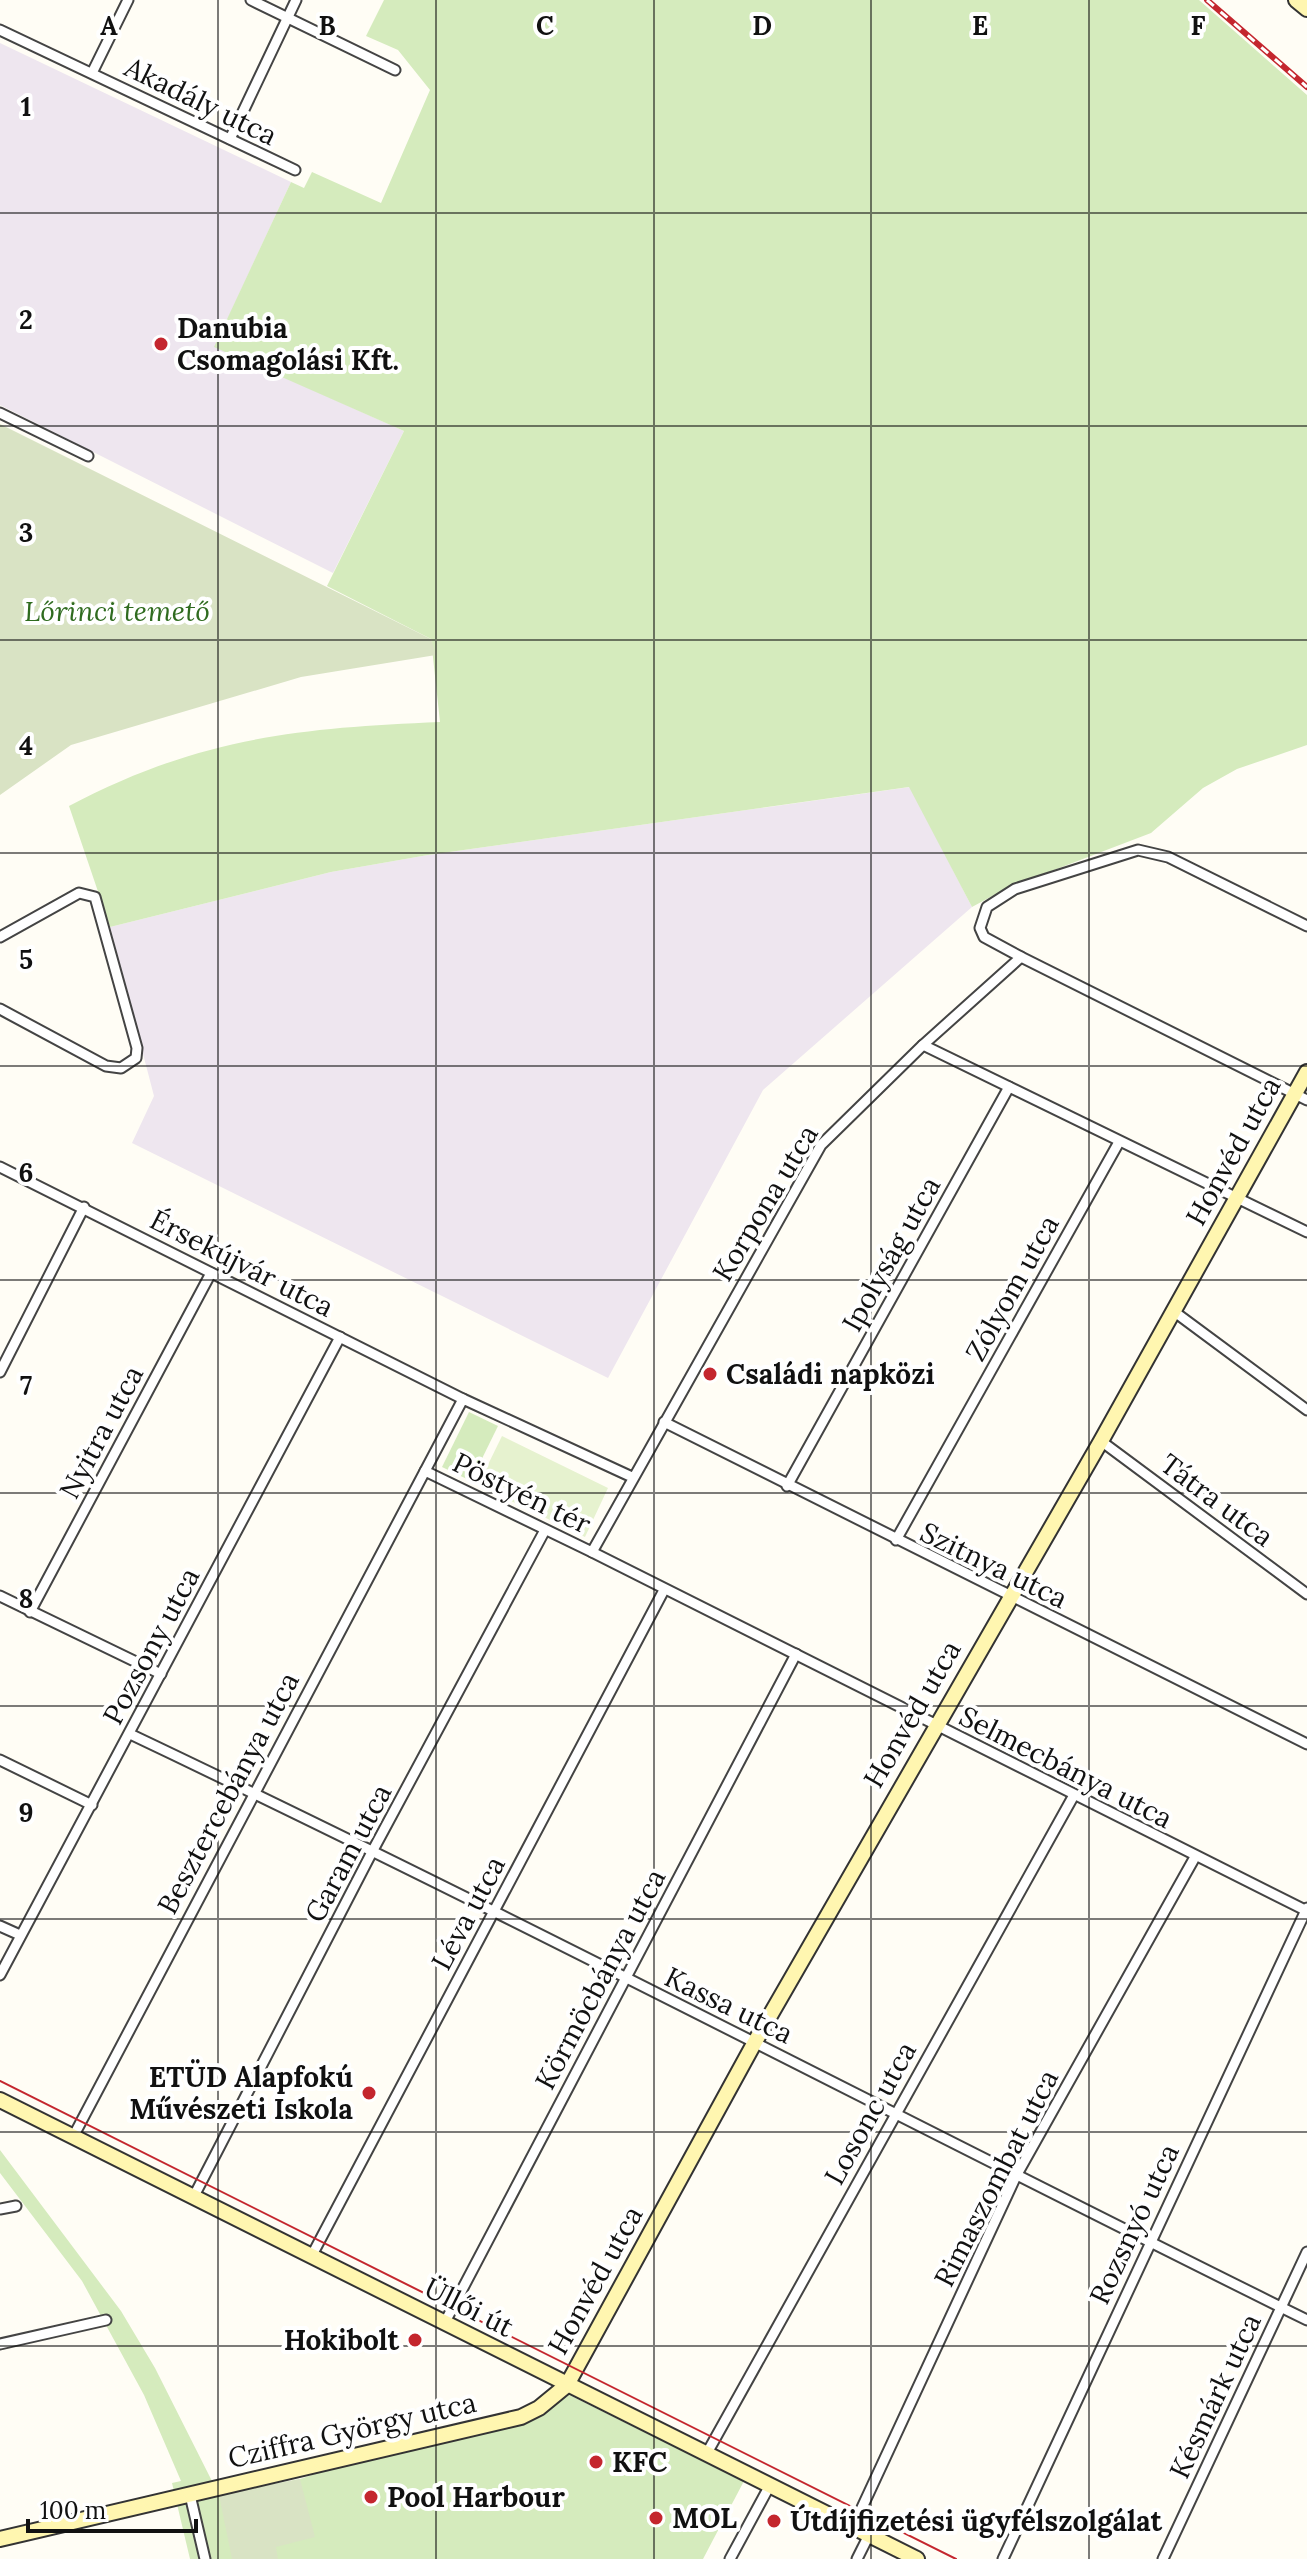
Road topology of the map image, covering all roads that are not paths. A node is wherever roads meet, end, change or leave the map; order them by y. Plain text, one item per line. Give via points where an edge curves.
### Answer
1 (128, 0) edge
2 (251, 0) edge
3 (296, 0) edge
4 (1296, 0) edge
5 (1307, 9) edge
6 (288, 18) junction
7 (0, 30) edge
8 (395, 70) dead end
9 (92, 73) junction
10 (230, 139) junction
11 (295, 170) dead end
12 (0, 413) edge
13 (88, 456) dead end
14 (1307, 926) edge
15 (0, 937) edge
16 (1021, 957) junction
17 (0, 1009) edge
18 (923, 1045) junction
19 (1307, 1072) edge
20 (1009, 1087) junction
21 (1301, 1097) edge
22 (1119, 1142) junction
23 (0, 1167) edge
24 (1237, 1198) junction
25 (84, 1207) junction
26 (1307, 1232) edge
27 (211, 1273) junction
28 (1172, 1310) junction
29 (340, 1337) junction
30 (0, 1372) edge
31 (463, 1399) junction
32 (1307, 1410) edge
33 (664, 1422) junction
34 (1101, 1441) junction
35 (425, 1471) junction
36 (632, 1477) junction
37 (787, 1486) junction
38 (545, 1530) junction
39 (896, 1540) junction
40 (592, 1552) junction
41 (664, 1590) junction
42 (1307, 1594) edge
43 (0, 1596) edge
44 (1010, 1597) junction
45 (30, 1612) junction
46 (796, 1654) junction
47 (161, 1674) junction
48 (936, 1726) junction
49 (130, 1734) junction
50 (1307, 1744) edge
51 (0, 1760) edge
52 (253, 1792) junction
53 (1074, 1795) junction
54 (92, 1805) junction
55 (372, 1852) junction
56 (1195, 1857) junction
57 (1307, 1910) edge
58 (494, 1912) junction
59 (0, 1926) edge
60 (20, 1935) junction
61 (0, 1975) edge
62 (626, 1978) junction
63 (756, 2040) junction
64 (0, 2100) edge
65 (893, 2114) junction
66 (73, 2137) junction
67 (1016, 2176) junction
68 (193, 2198) junction
69 (16, 2206) dead end
70 (0, 2209) edge
71 (1149, 2241) junction
72 (1307, 2252) edge
73 (311, 2257) junction
74 (1281, 2307) junction
75 (106, 2320) dead end
76 (1307, 2320) edge
77 (444, 2324) junction
78 (0, 2344) edge
79 (567, 2385) junction
80 (707, 2453) junction
81 (770, 2485) junction
82 (190, 2495) junction
83 (853, 2527) junction
84 (0, 2539) edge
85 (866, 2542) junction
86 (205, 2559) edge
87 (730, 2559) edge
88 (857, 2559) edge
89 (865, 2559) edge
90 (917, 2559) edge
91 (1003, 2559) edge
92 (1163, 2559) edge

1 - 9 street
2 - 6 street
3 - 6 street
4 - 5 street
6 - 8 street
6 - 10 street
7 - 9 street, Akadály utca
9 - 10 street, Akadály utca
10 - 11 street, Akadály utca
12 - 13 street
14 - 16 street via 1168,857 1138,850 1015,889 987,907 980,928 984,937
15 - 17 street via 79,893 95,897 136,1058 121,1068 106,1066
16 - 18 street, Korpona utca
16 - 21 street
18 - 20 street
18 - 33 street, Korpona utca via 815,1154
19 - 21 street, Honvéd utca
20 - 22 street
20 - 37 street, Ipolyság utca
21 - 24 street, Honvéd utca
22 - 24 street
22 - 39 street, Zólyom utca
23 - 25 street, Érsekújvár utca
24 - 26 street
24 - 28 street, Honvéd utca
25 - 27 street, Érsekújvár utca
25 - 30 street
27 - 29 street, Érsekújvár utca
27 - 45 street, Nyitra utca
28 - 32 street
28 - 34 street, Honvéd utca
29 - 31 street, Érsekújvár utca
29 - 47 street, Pozsony utca
31 - 35 street, Pöstyén tér
31 - 36 street, Pöstyén tér
33 - 36 street, Korpona utca
33 - 37 street, Szitnya utca
34 - 42 street, Tátra utca
34 - 44 street, Honvéd utca
35 - 38 street, Pöstyén tér
35 - 52 street, Besztercebánya utca
36 - 40 street, Pöstyén tér
37 - 39 street, Szitnya utca
38 - 40 street, Pöstyén tér
38 - 55 street, Garam utca
39 - 44 street, Szitnya utca
40 - 41 street, Selmecbánya utca
41 - 46 street, Selmecbánya utca
41 - 58 street, Léva utca
43 - 45 street
44 - 48 street, Honvéd utca
44 - 50 street, Szitnya utca
45 - 47 street
46 - 48 street, Selmecbánya utca
46 - 62 street, Körmöcbánya utca
47 - 49 street, Pozsony utca
48 - 53 street, Selmecbánya utca
48 - 63 street, Honvéd utca
49 - 52 street, Kassa utca
49 - 54 street, Pozsony utca
51 - 54 street
52 - 55 street, Kassa utca
52 - 66 street, Besztercebánya utca
53 - 56 street, Selmecbánya utca
53 - 65 street, Losonc utca
54 - 60 street, Pozsony utca
55 - 58 street, Kassa utca
55 - 68 street, Garam utca
56 - 57 street, Selmecbánya utca
56 - 67 street, Rimaszombat utca
57 - 71 street, Rozsnyó utca
58 - 62 street, Kassa utca
58 - 73 street, Léva utca
59 - 60 street
60 - 61 street, Pozsony utca
62 - 63 street, Kassa utca
62 - 77 street, Körmöcbánya utca
63 - 65 street, Kassa utca
63 - 79 street, Honvéd utca
64 - 66 street, Üllői út
65 - 67 street, Kassa utca
65 - 80 street, Losonc utca
66 - 68 street, Üllői út
67 - 71 street, Kassa utca
67 - 83 street, Rimaszombat utca
68 - 73 street, Üllői út
69 - 70 street
71 - 74 street, Kassa utca
71 - 91 street, Rozsnyó utca
72 - 74 street, Késmárk utca
73 - 77 street, Üllői út
74 - 76 street, Kassa utca
74 - 92 street, Késmárk utca
75 - 78 street
77 - 79 street, Üllői út
79 - 80 street, Üllői út
79 - 82 street, Cziffra György utca via 521,2417
80 - 81 street, Üllői út
81 - 83 street, Üllői út
81 - 87 street
82 - 84 street, Cziffra György utca
82 - 86 street
83 - 85 street, Üllői út
85 - 88 street
85 - 89 street
85 - 90 street, Üllői út

